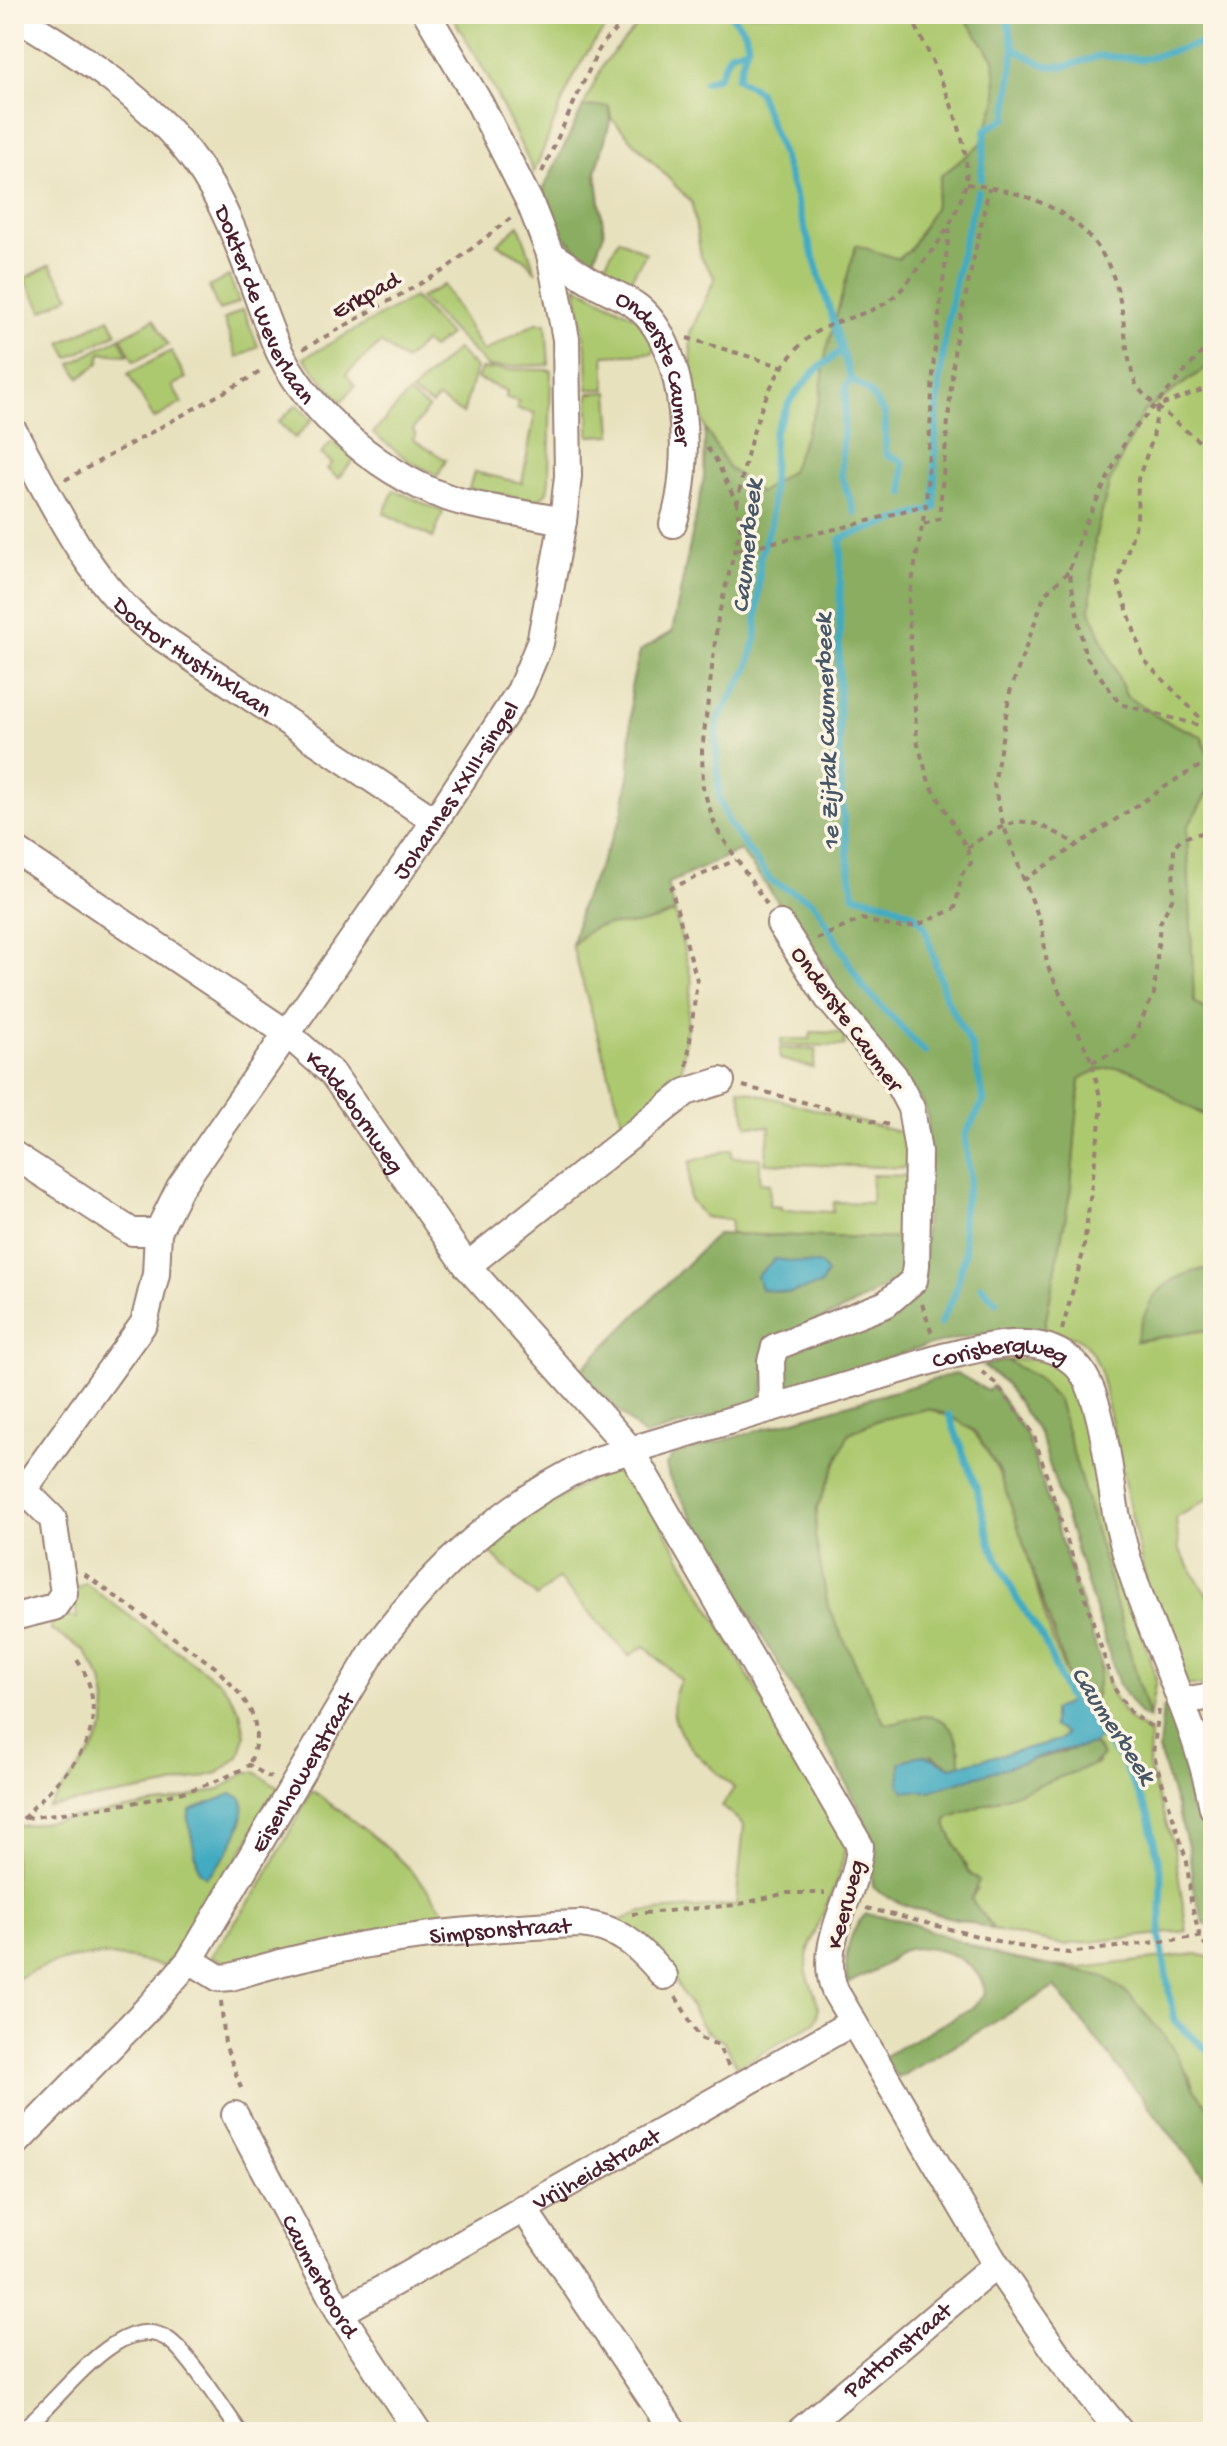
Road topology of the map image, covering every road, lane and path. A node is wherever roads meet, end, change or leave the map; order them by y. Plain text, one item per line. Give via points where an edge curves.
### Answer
1 (427, 14) edge
2 (635, 14) edge
3 (910, 14) edge
4 (14, 15) edge
5 (968, 184) junction
6 (988, 187) junction
7 (530, 203) junction
8 (950, 225) junction
9 (550, 254) junction
10 (657, 330) junction
11 (1213, 340) edge
12 (282, 360) junction
13 (784, 367) junction
14 (1213, 386) edge
15 (1158, 406) junction
16 (683, 422) junction
17 (14, 432) edge
18 (1213, 453) edge
19 (47, 490) junction
20 (14, 504) edge
21 (737, 504) junction
22 (926, 504) junction
23 (563, 521) junction
24 (673, 524) dead end
25 (924, 524) junction
26 (737, 550) junction
27 (1069, 571) junction
28 (1211, 730) edge
29 (1213, 759) edge
30 (435, 821) junction
31 (1003, 824) junction
32 (1213, 830) edge
33 (1078, 845) junction
34 (967, 848) junction
35 (14, 849) edge
36 (736, 860) junction
37 (1024, 880) junction
38 (780, 924) joint
39 (830, 931) dead end
40 (285, 1032) junction
41 (1092, 1062) junction
42 (721, 1081) joint
43 (686, 1092) junction
44 (916, 1132) junction
45 (14, 1155) edge
46 (158, 1232) junction
47 (467, 1266) junction
48 (927, 1321) dead end
49 (931, 1332) dead end
50 (1053, 1351) junction
51 (943, 1357) junction
52 (772, 1406) junction
53 (629, 1448) junction
54 (21, 1483) edge
55 (60, 1556) junction
56 (14, 1617) edge
57 (76, 1659) dead end
58 (1176, 1692) junction
59 (1213, 1696) edge
60 (1154, 1729) junction
61 (249, 1765) junction
62 (290, 1790) junction
63 (1213, 1808) edge
64 (23, 1819) junction
65 (14, 1820) edge
66 (848, 1896) junction
67 (610, 1928) junction
68 (1213, 1935) edge
69 (1200, 1937) junction
70 (1213, 1956) edge
71 (190, 1960) junction
72 (664, 1976) joint
73 (221, 2009) dead end
74 (853, 2022) junction
75 (238, 2083) dead end
76 (740, 2087) junction
77 (235, 2115) dead end
78 (14, 2145) edge
79 (523, 2208) junction
80 (996, 2265) junction
81 (340, 2313) junction
82 (18, 2432) edge
83 (240, 2432) edge
84 (418, 2432) edge
85 (674, 2432) edge
86 (799, 2432) edge
87 (1120, 2432) edge

1 - 7 street, Johannes XXIII-singel
2 - 7 path via 597,53
3 - 5 path via 963,143
4 - 12 street, Dokter de Weverlaan via 102,72 179,141 226,216
5 - 6 path
5 - 8 path
6 - 15 path via 1061,210 1097,247 1117,287 1136,387
6 - 25 path via 955,344 942,511 939,519
7 - 9 street, Johannes XXIII-singel
7 - 12 path, Erkpad via 443,271
8 - 13 path via 892,299 826,325
8 - 22 path via 934,356
9 - 10 street, Onderste Caumer via 640,308
9 - 23 street, Johannes XXIII-singel via 566,339 569,436
10 - 13 path
10 - 16 street, Onderste Caumer via 680,384
11 - 15 path
12 - 19 path, Erkpad
12 - 23 street, Dokter de Weverlaan via 362,450 409,481 460,501
13 - 21 path via 765,399
14 - 15 path
15 - 18 path
15 - 27 path via 1120,450
15 - 28 path via 1138,479 1137,521 1118,582 1144,660
16 - 21 path via 715,458
16 - 24 street, Onderste Caumer via 679,505
17 - 19 street, Doctor Hustinxlaan
19 - 20 path, Erkpad
19 - 30 street, Doctor Hustinxlaan via 121,607
21 - 26 path
22 - 25 path
22 - 26 path
23 - 30 street, Johannes XXIII-singel via 531,669
25 - 34 path via 908,604 917,741 929,782
26 - 36 path via 718,618 702,750 703,788 716,828
27 - 28 path via 1085,655 1120,704
27 - 31 path via 1045,594 1010,692 994,785
29 - 33 path
30 - 40 street, Johannes XXIII-singel
31 - 33 path via 1035,820
31 - 34 path
31 - 37 path
32 - 41 path via 1182,838 1174,846 1173,897 1160,923 1154,994 1129,1046
33 - 37 path
34 - 39 path via 971,863 962,874 955,908 924,925 896,930 862,919
35 - 40 street, Kaldebornweg
36 - 38 path
36 - 43 path via 671,888 697,980
37 - 41 path via 1042,926 1047,965
38 - 44 street, Onderste Caumer via 828,998 894,1076 911,1108
40 - 46 street, Johannes XXIII-singel via 180,1187
40 - 47 street, Kaldebornweg via 332,1073
41 - 50 path via 1100,1088 1101,1128 1083,1253 1068,1318
42 - 43 street
42 - 44 path
43 - 47 street
44 - 52 street, Onderste Caumer via 914,1280 886,1304 775,1347
45 - 46 street via 132,1232
46 - 54 street, Johannes XXIII-singel via 156,1274 144,1323
47 - 53 street, Kaldebornweg
48 - 49 path
50 - 51 street, Corisbergweg via 997,1344
50 - 58 street, Corisbergweg via 1078,1367 1089,1383 1119,1527
51 - 52 street, Corisbergweg
51 - 60 path via 974,1366 995,1383 1033,1433 1114,1688 1130,1712
52 - 53 street, Corisbergweg
53 - 62 street, Eisenhowerstraat via 553,1480 475,1535 437,1572 375,1648
53 - 66 street, Keerweg via 853,1830 860,1846 859,1866
54 - 55 street, Johannes XXIII-singel via 53,1519
55 - 56 street, Johannes XXIII-singel via 65,1584 60,1601 46,1611
55 - 61 path via 228,1680 257,1726
57 - 64 path via 89,1676 92,1718 85,1747
58 - 59 street
58 - 60 path via 1161,1701
58 - 63 street, Corisbergweg via 1202,1754
60 - 69 path via 1153,1753 1187,1862
61 - 62 path
61 - 64 path via 191,1790
62 - 71 street, Eisenhowerstraat
64 - 65 path
66 - 67 path via 805,1892 736,1905 642,1912
66 - 69 path via 868,1909 1042,1951 1069,1953
66 - 74 street, Keerweg via 828,1964 835,1991
67 - 71 street, Simpsonstraat via 546,1925 408,1936 219,1978
67 - 72 street via 643,1951
68 - 69 path
69 - 70 path
71 - 78 street, Eisenhowerstraat
72 - 76 path via 700,2038 718,2045
73 - 75 path
74 - 76 street, Vrijheidstraat
74 - 80 street, Keerweg
76 - 79 street, Vrijheidstraat
77 - 81 street, Caumerboord
79 - 81 street, Vrijheidstraat
79 - 85 street
80 - 86 street, Pattonstraat
80 - 87 street, Keerweg
81 - 84 street, Caumerboord
82 - 83 lane via 109,2346 142,2333 169,2340

